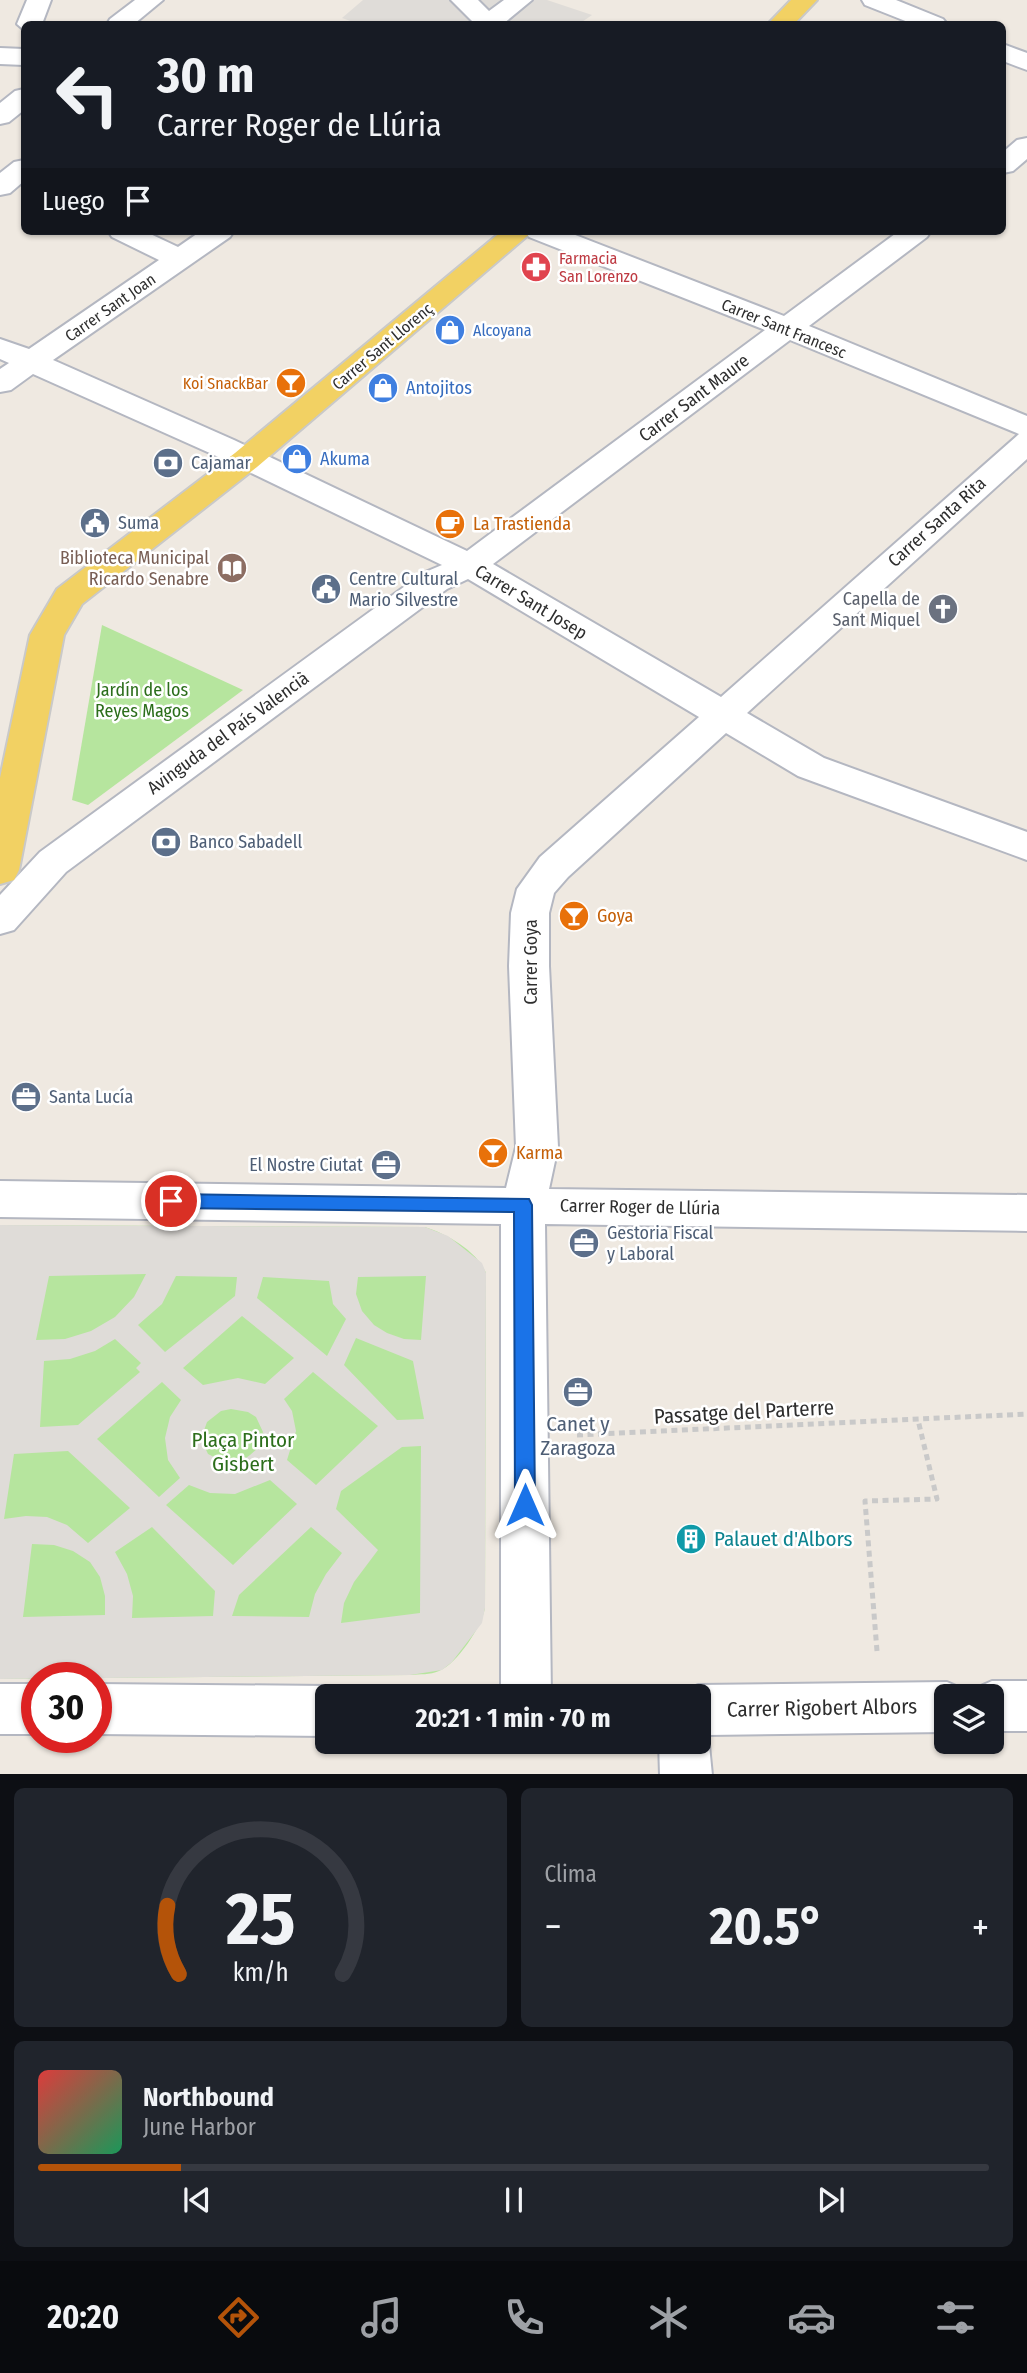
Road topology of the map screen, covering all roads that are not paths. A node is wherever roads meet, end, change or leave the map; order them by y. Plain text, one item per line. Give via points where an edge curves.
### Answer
1 (39, 0) edge
2 (151, 0) edge
3 (463, 0) edge
4 (520, 0) edge
5 (805, 0) edge
6 (874, 0) edge
7 (31, 21) edge
8 (123, 21) edge
9 (485, 21) edge
10 (490, 21) edge
11 (783, 21) edge
12 (926, 21) edge
13 (1006, 53) edge
14 (1027, 62) edge
15 (21, 99) edge
16 (0, 116) edge
17 (1027, 146) edge
18 (1006, 163) edge
19 (21, 170) edge
20 (0, 187) edge
21 (130, 235) edge
22 (214, 235) edge
23 (514, 235) edge
24 (526, 235) edge
25 (912, 235) edge
26 (179, 260) junction
27 (787, 328) junction
28 (0, 348) edge
29 (32, 360) junction
30 (0, 383) edge
31 (1027, 427) edge
32 (1027, 442) edge
33 (246, 460) junction
34 (470, 565) junction
35 (721, 715) junction
36 (1027, 846) edge
37 (0, 870) edge
38 (0, 919) edge
39 (0, 1199) edge
40 (523, 1205) junction
41 (1027, 1213) edge
42 (526, 1684) edge
43 (1004, 1706) edge
44 (1027, 1706) edge
45 (934, 1707) edge
46 (0, 1709) edge
47 (21, 1709) edge
48 (112, 1709) edge
49 (711, 1710) edge
50 (315, 1711) edge
51 (685, 1754) edge
52 (686, 1774) edge

1 - 7 street
2 - 8 street
3 - 9 street
4 - 10 street
5 - 11 main road
6 - 12 street
13 - 14 street
15 - 16 street
17 - 18 street
19 - 20 street
21 - 26 street
22 - 26 street, Carrer Sant Joan
23 - 33 main road, Carrer Sant Llorenç
24 - 27 street, Carrer Sant Francesc
25 - 27 street, Carrer Sant Maure
26 - 29 street, Carrer Sant Joan
27 - 31 street, Carrer Sant Francesc
27 - 34 street, Carrer Sant Maure
28 - 29 street, Carrer Sant Josep
29 - 30 street, Carrer Sant Joan
29 - 33 street, Carrer Sant Josep
32 - 35 street, Carrer Santa Rita
33 - 34 street, Carrer Sant Josep
33 - 37 main road via 93,576 69,597 56,617 42,656
34 - 35 street, Carrer Sant Josep
34 - 38 street, Avinguda del País Valencià via 435,581 53,862
35 - 36 street, Carrer Sant Josep via 811,768
35 - 40 street, Carrer Goya via 554,867 536,889 530,913 529,966 537,1147
39 - 40 street, Carrer Roger de Llúria
40 - 41 street, Carrer Roger de Llúria
40 - 42 street
43 - 44 street
45 - 49 street, Carrer Rigobert Albors
46 - 47 street
48 - 50 street
51 - 52 street

